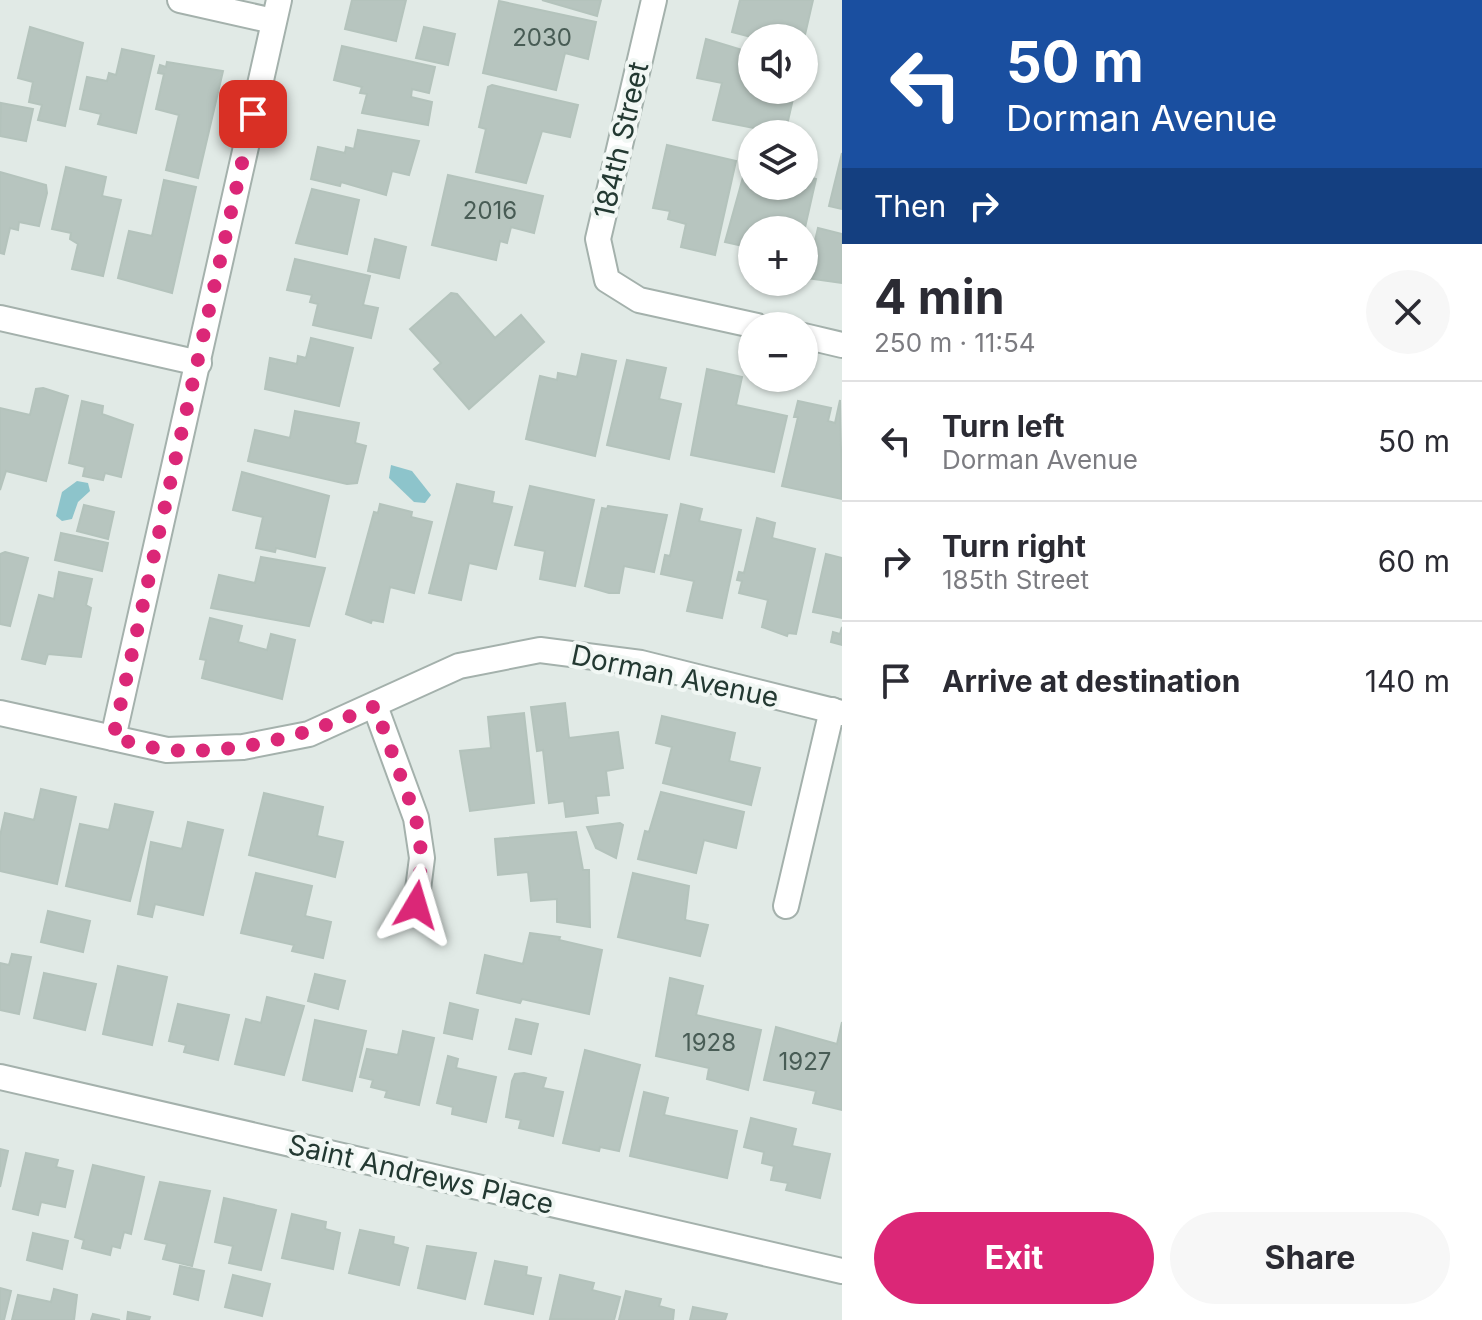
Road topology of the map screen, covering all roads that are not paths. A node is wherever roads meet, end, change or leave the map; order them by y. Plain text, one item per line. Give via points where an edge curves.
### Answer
1 (180, 0) edge
2 (654, 0) edge
3 (276, 10) edge
4 (0, 318) edge
5 (738, 322) edge
6 (818, 339) edge
7 (842, 345) edge
8 (199, 363) junction
9 (375, 706) junction
10 (837, 712) edge
11 (0, 713) edge
12 (113, 738) junction
13 (416, 905) dead end
14 (786, 906) dead end
15 (0, 1077) edge
16 (842, 1271) edge

1 - 3 street
2 - 5 street, 184th Street via 598,239 607,280 639,300
3 - 8 street
4 - 8 street
6 - 7 street
8 - 12 street
9 - 10 street, Dorman Avenue via 459,666 540,650 641,663
9 - 12 street, Dorman Avenue via 309,734 243,747 167,750
9 - 13 street via 416,818 422,858
10 - 14 street
11 - 12 street, Dorman Avenue
15 - 16 street, Saint Andrews Place

